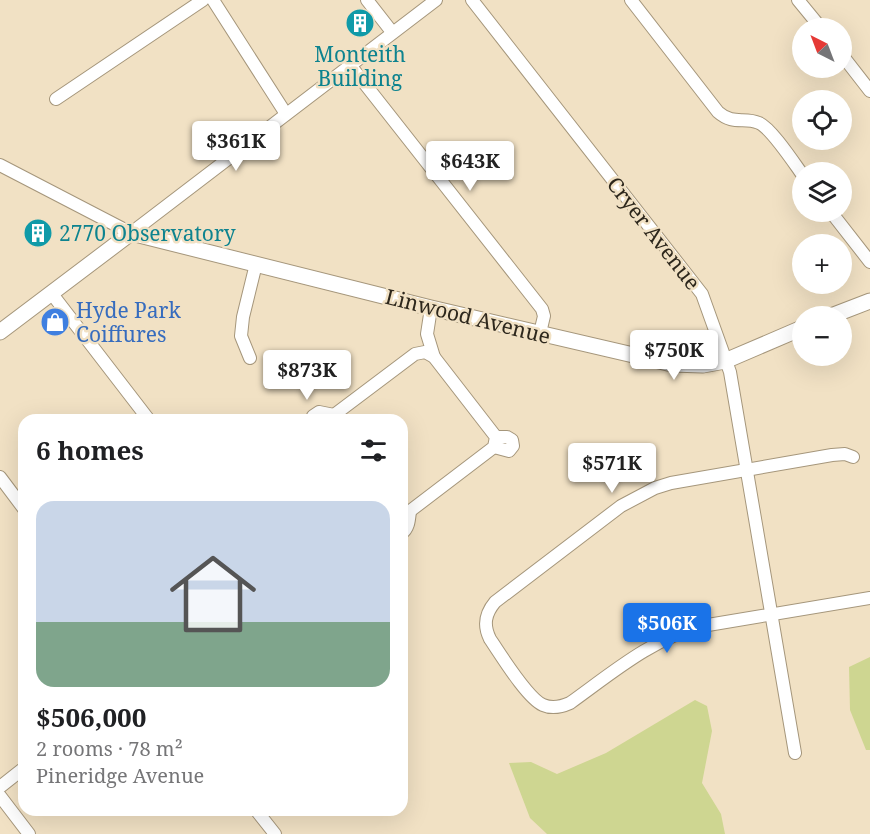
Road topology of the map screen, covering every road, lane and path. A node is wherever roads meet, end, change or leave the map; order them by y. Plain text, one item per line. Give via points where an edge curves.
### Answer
1 (203, 0) edge
2 (213, 0) edge
3 (367, 0) edge
4 (436, 0) edge
5 (472, 0) edge
6 (631, 0) edge
7 (798, 0) edge
8 (813, 18) edge
9 (392, 32) junction
10 (350, 65) junction
11 (852, 68) edge
12 (870, 91) edge
13 (56, 99) dead end
14 (286, 114) junction
15 (793, 162) edge
16 (2, 171) edge
17 (839, 222) edge
18 (130, 233) junction
19 (870, 262) edge
20 (256, 264) junction
21 (52, 294) junction
22 (870, 302) edge
23 (431, 308) junction
24 (852, 308) edge
25 (0, 332) edge
26 (792, 332) edge
27 (540, 333) junction
28 (428, 334) junction
29 (415, 354) junction
30 (434, 357) junction
31 (250, 358) dead end
32 (725, 361) junction
33 (144, 414) edge
34 (337, 414) edge
35 (853, 458) dead end
36 (747, 469) junction
37 (0, 477) edge
38 (18, 501) edge
39 (408, 510) edge
40 (870, 598) edge
41 (771, 614) junction
42 (795, 753) dead end
43 (18, 773) edge
44 (0, 787) edge
45 (0, 796) edge
46 (261, 816) edge
47 (29, 834) edge
48 (275, 834) edge

1 - 13 street
2 - 14 street
3 - 9 street
4 - 9 street
5 - 32 street, Cryer Avenue via 702,294
6 - 15 street via 718,112 731,121 754,121 766,127
7 - 8 street
9 - 10 street
10 - 14 street
10 - 27 street via 543,309
11 - 12 street
14 - 18 street
16 - 18 street
17 - 19 street
18 - 20 main road, Linwood Avenue
18 - 21 main road
20 - 23 main road, Linwood Avenue
20 - 31 street via 242,326 244,347
21 - 25 main road
21 - 33 street
22 - 24 main road
23 - 27 main road, Linwood Avenue
23 - 28 street
26 - 32 main road, Linwood Avenue
27 - 32 main road, Linwood Avenue via 672,364
28 - 29 street
28 - 30 street
29 - 30 street via 425,352
29 - 34 street
30 - 39 street via 495,442
32 - 36 street, Cryer Avenue
35 - 36 street via 832,455
36 - 41 street, Cryer Avenue
36 - 41 street via 671,483 636,497 495,602 487,613 486,631 532,697 539,703 562,707 664,638 702,626
37 - 38 street
40 - 41 street
41 - 42 street, Cryer Avenue
43 - 44 street
45 - 47 street
46 - 48 street

